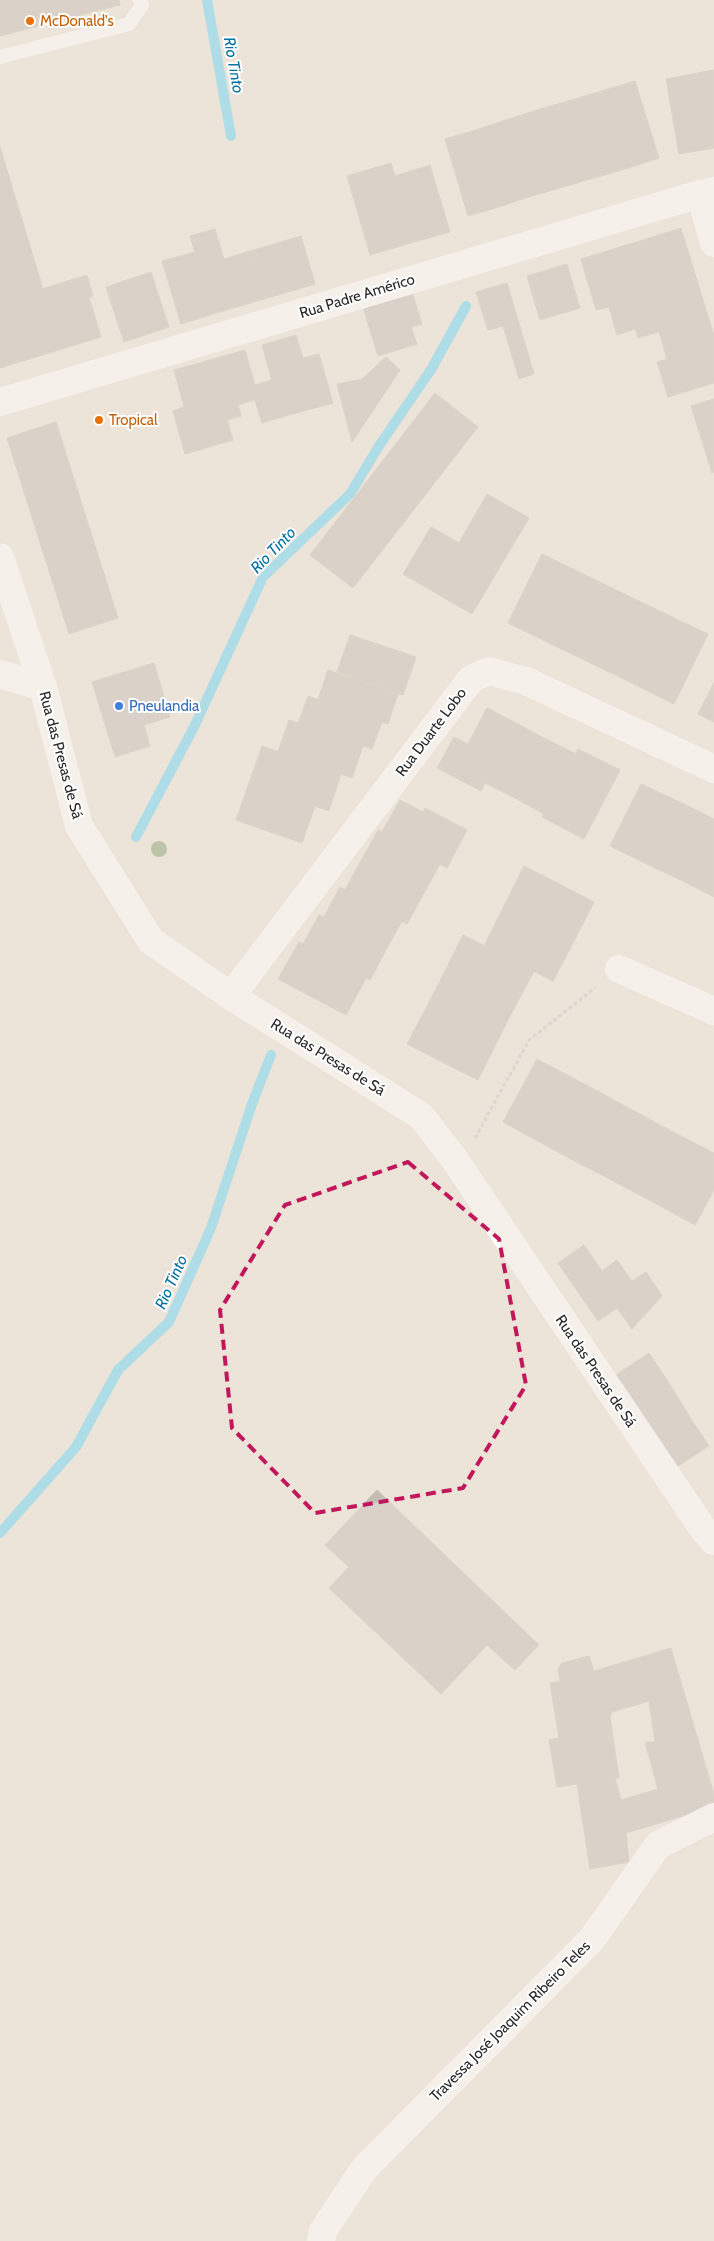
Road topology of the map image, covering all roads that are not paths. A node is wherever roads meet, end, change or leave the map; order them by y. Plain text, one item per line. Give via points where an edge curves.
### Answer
1 (140, 0) edge
2 (0, 57) edge
3 (707, 192) edge
4 (714, 243) edge
5 (0, 402) edge
6 (0, 557) edge
7 (0, 674) edge
8 (43, 686) junction
9 (714, 769) edge
10 (619, 970) road end
11 (231, 996) junction
12 (714, 1011) edge
13 (714, 1541) edge
14 (714, 1817) edge
15 (321, 2241) edge

1 - 2 lane via 142,5 128,24
3 - 4 street
3 - 5 street, Rua Padre Américo
6 - 8 street, Rua das Presas de Sá
7 - 8 street
8 - 11 street, Rua das Presas de Sá via 79,826 151,941
9 - 11 street, Rua Duarte Lobo via 526,681 489,671 471,679
10 - 12 street
11 - 13 street, Rua das Presas de Sá via 421,1116 453,1157 702,1529
14 - 15 street, Travessa José Joaquim Ribeiro Teles via 658,1846 592,1939 364,2169 323,2231

